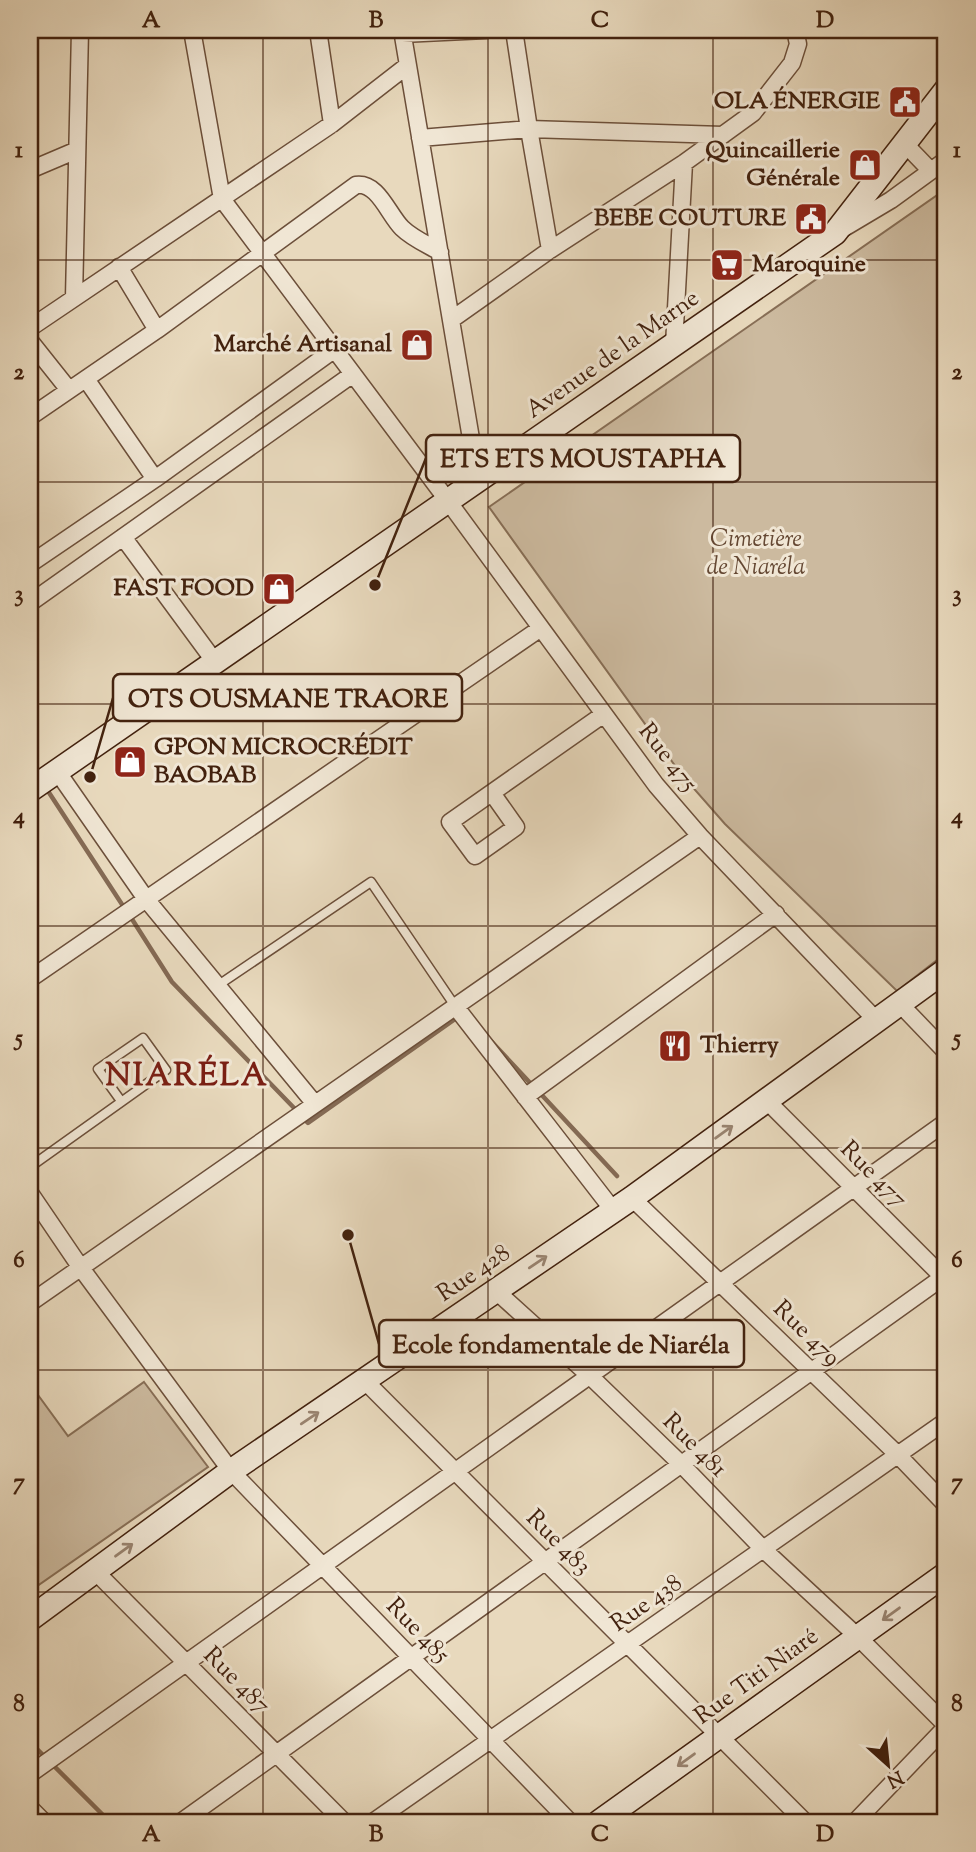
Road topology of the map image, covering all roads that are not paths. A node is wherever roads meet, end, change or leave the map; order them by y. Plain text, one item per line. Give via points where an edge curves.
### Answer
1 (80, 30) edge
2 (192, 30) edge
3 (318, 30) edge
4 (486, 30) edge
5 (514, 30) edge
6 (795, 30) edge
7 (402, 32) edge
8 (408, 65) junction
9 (946, 90) edge
10 (332, 124) junction
11 (528, 129) junction
12 (723, 135) junction
13 (420, 138) junction
14 (905, 144) junction
15 (77, 150) junction
16 (946, 160) edge
17 (684, 163) junction
18 (30, 170) edge
19 (930, 170) junction
20 (222, 199) junction
21 (835, 233) junction
22 (550, 250) junction
23 (440, 252) junction
24 (263, 254) junction
25 (119, 267) junction
26 (74, 298) junction
27 (451, 320) junction
28 (30, 328) edge
29 (157, 330) junction
30 (30, 341) edge
31 (674, 345) junction
32 (335, 349) junction
33 (353, 374) junction
34 (86, 379) junction
35 (69, 390) junction
36 (30, 416) edge
37 (155, 479) junction
38 (478, 480) junction
39 (448, 501) junction
40 (124, 537) junction
41 (30, 564) edge
42 (30, 603) edge
43 (541, 628) junction
44 (215, 662) junction
45 (604, 714) junction
46 (57, 771) junction
47 (30, 790) edge
48 (492, 793) dead end
49 (700, 836) junction
50 (146, 899) junction
51 (775, 914) junction
52 (946, 970) edge
53 (30, 979) edge
54 (217, 986) junction
55 (900, 1004) junction
56 (455, 1006) junction
57 (877, 1021) junction
58 (946, 1052) edge
59 (525, 1097) junction
60 (121, 1101) junction
61 (767, 1101) junction
62 (315, 1104) junction
63 (946, 1122) edge
64 (30, 1167) edge
65 (854, 1188) junction
66 (30, 1193) edge
67 (623, 1204) junction
68 (80, 1268) junction
69 (945, 1278) edge
70 (720, 1283) junction
71 (495, 1290) junction
72 (30, 1303) edge
73 (811, 1372) junction
74 (590, 1376) junction
75 (365, 1381) junction
76 (946, 1422) edge
77 (898, 1455) junction
78 (681, 1465) junction
79 (231, 1471) junction
80 (456, 1472) junction
81 (946, 1505) edge
82 (764, 1549) junction
83 (546, 1562) junction
84 (322, 1566) junction
85 (95, 1571) junction
86 (946, 1574) edge
87 (30, 1619) edge
88 (858, 1637) junction
89 (628, 1645) junction
90 (411, 1658) junction
91 (186, 1663) junction
92 (946, 1726) edge
93 (719, 1737) junction
94 (491, 1740) junction
95 (276, 1754) junction
96 (33, 1772) edge
97 (30, 1808) edge
98 (44, 1822) edge
99 (181, 1822) edge
100 (344, 1822) edge
101 (373, 1822) edge
102 (570, 1822) edge
103 (599, 1822) edge
104 (805, 1822) edge
105 (855, 1822) edge

1 - 15 street
2 - 20 street
3 - 10 street
4 - 7 street
5 - 11 street
6 - 12 street via 798,44 792,63 753,113
7 - 8 street
8 - 10 street
8 - 13 street
9 - 14 street, Avenue de la Marne
10 - 20 street
11 - 12 street
11 - 13 street
11 - 22 street
12 - 17 street
13 - 23 street
14 - 19 street
14 - 21 street, Avenue de la Marne
15 - 18 street
15 - 26 street
16 - 19 street
17 - 22 street
17 - 31 street
19 - 21 street
20 - 24 street, Rue 475
20 - 25 street
21 - 31 street, Avenue de la Marne
22 - 27 street
23 - 24 street via 403,229 364,184 356,185
23 - 27 street
24 - 29 street
24 - 32 street, Rue 475
25 - 26 street
25 - 29 street
26 - 28 street
27 - 38 street
29 - 34 street
30 - 35 street
31 - 38 street, Avenue de la Marne
32 - 33 street, Rue 475
32 - 37 street
33 - 39 street, Rue 475
33 - 40 street
34 - 35 street
34 - 37 street
35 - 36 street
37 - 41 street
38 - 39 street, Avenue de la Marne
39 - 43 street, Rue 475
39 - 44 street, Avenue de la Marne
40 - 42 street
40 - 44 street
43 - 45 street, Rue 475
43 - 50 street
44 - 46 street, Avenue de la Marne
45 - 48 street
45 - 49 street, Rue 475
46 - 47 street, Avenue de la Marne
46 - 50 street
49 - 51 street, Rue 475
49 - 56 street
50 - 53 street
50 - 54 street
51 - 57 street, Rue 475
51 - 59 street
52 - 55 street, Rue 428
54 - 56 lane via 371,882
54 - 62 street
55 - 57 street, Rue 428
55 - 58 street
56 - 59 street, Rue 479
56 - 62 street
57 - 61 street, Rue 428
59 - 67 street, Rue 479
60 - 60 lane via 166,1070 142,1038 98,1069
60 - 64 lane
61 - 65 street, Rue 477
67 -> 61 street, Rue 428
62 - 68 street
63 - 65 street
65 - 69 street, Rue 477
65 - 70 street
66 - 68 street, Rue 485
67 - 70 street, Rue 479
71 -> 67 street, Rue 428
68 - 72 street
68 - 79 street, Rue 485
69 - 73 street
70 - 73 street, Rue 479
70 - 74 street
71 - 74 street, Rue 481
71 - 75 street, Rue 428
73 - 77 street, Rue 479
73 - 78 street
74 - 78 street, Rue 481
74 - 80 street
79 -> 75 street, Rue 428
75 - 80 street, Rue 483
76 - 77 street, Rue 438
77 - 81 street, Rue 479
77 - 82 street, Rue 438
78 - 82 street, Rue 481
78 - 83 street
79 - 84 street, Rue 485
85 -> 79 street, Rue 428
80 - 83 street, Rue 483
80 - 84 street
82 - 88 street, Rue 481
82 - 89 street, Rue 438
83 - 89 street, Rue 483
83 - 90 street
84 - 90 street, Rue 485
84 - 91 street
85 - 87 street, Rue 428
85 - 91 street, Rue 487
86 -> 88 street, Rue Titi Niaré
88 - 92 street, Rue 481
88 - 93 street, Rue Titi Niaré
89 - 93 street, Rue 483
89 - 94 street, Rue 438
90 - 94 street, Rue 485
90 - 95 street
91 - 95 street, Rue 487
91 - 96 street
92 - 105 street
93 -> 103 street, Rue Titi Niaré
93 - 104 street, Rue 483
94 - 101 street, Rue 438
94 - 102 street, Rue 485
95 - 99 street
95 - 100 street, Rue 487
97 - 98 street

